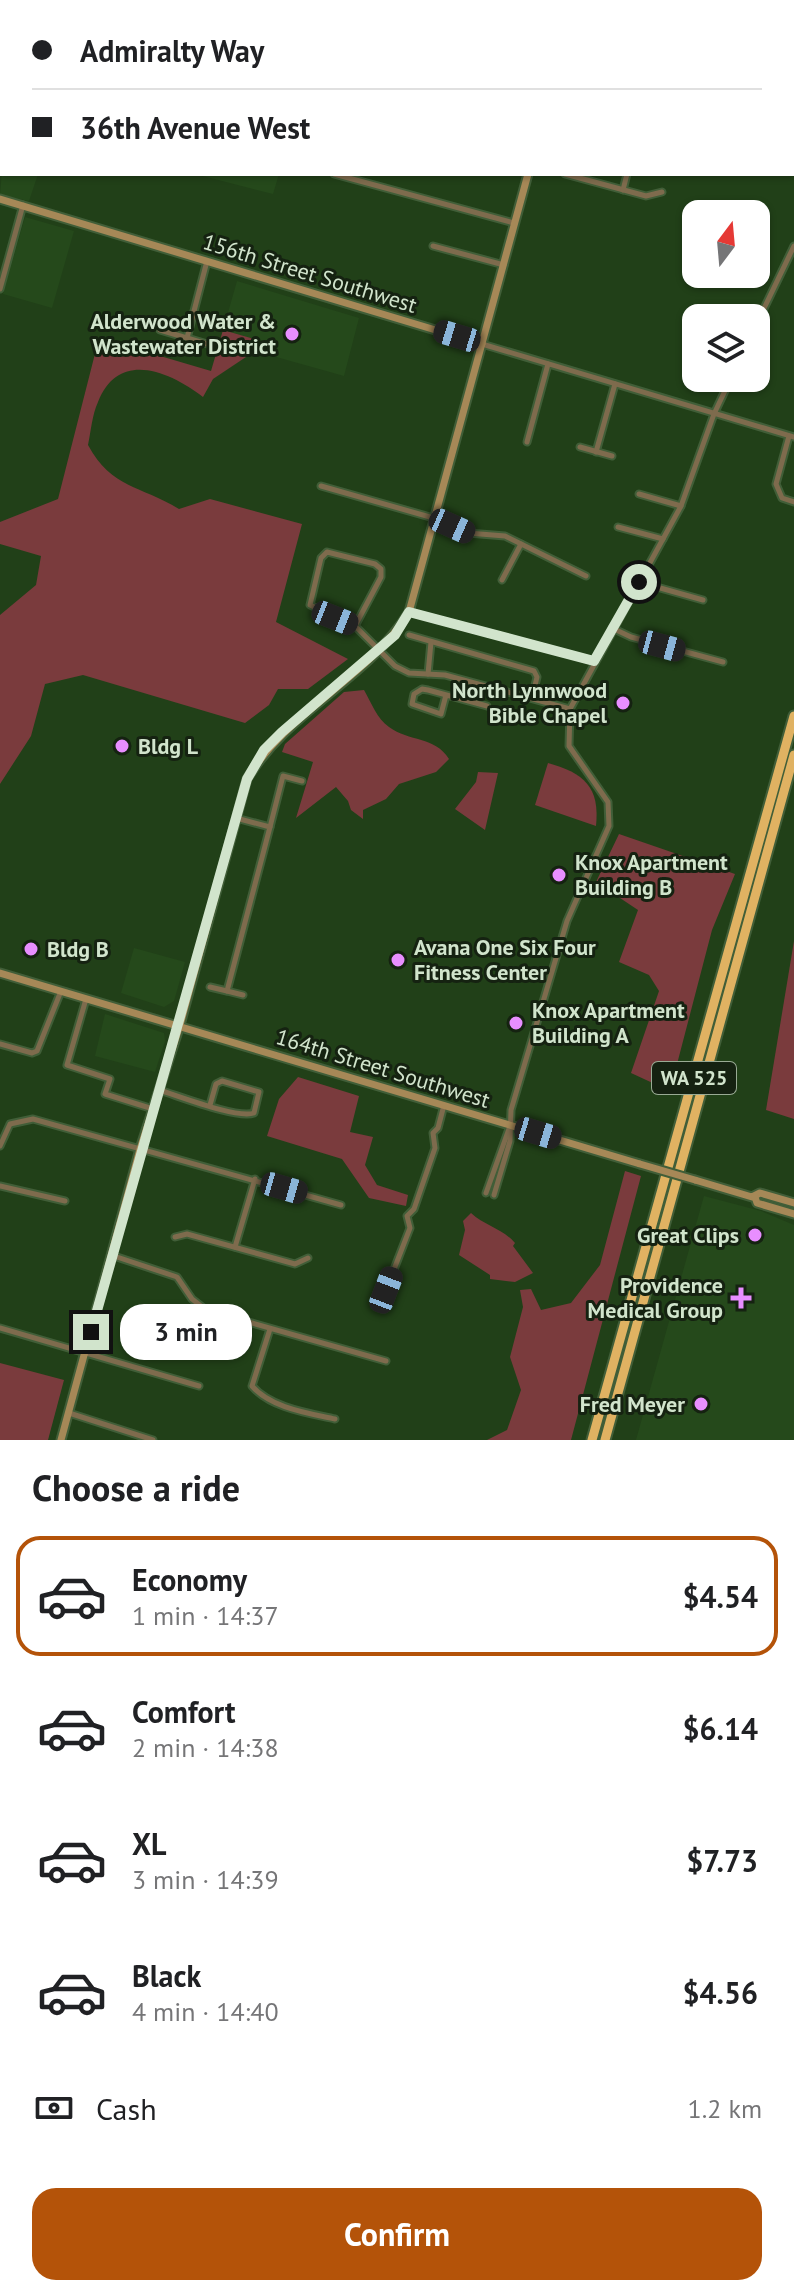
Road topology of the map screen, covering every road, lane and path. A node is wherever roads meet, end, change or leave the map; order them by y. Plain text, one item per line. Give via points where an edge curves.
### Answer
1 (341, 176) edge
2 (527, 176) edge
3 (575, 176) edge
4 (626, 176) edge
5 (623, 190) junction
6 (662, 192) dead end
7 (0, 199) edge
8 (23, 205) junction
9 (515, 224) junction
10 (433, 246) dead end
11 (794, 246) edge
12 (207, 261) junction
13 (790, 262) edge
14 (504, 265) junction
15 (0, 289) edge
16 (767, 304) edge
17 (160, 330) dead end
18 (187, 338) junction
19 (482, 344) junction
20 (214, 346) dead end
21 (548, 364) junction
22 (615, 384) junction
23 (724, 392) edge
24 (714, 414) junction
25 (792, 436) edge
26 (527, 442) dead end
27 (580, 447) dead end
28 (596, 452) junction
29 (612, 456) dead end
30 (321, 486) dead end
31 (639, 494) dead end
32 (794, 502) edge
33 (681, 506) junction
34 (437, 519) junction
35 (618, 527) dead end
36 (663, 539) junction
37 (521, 544) junction
38 (586, 576) dead end
39 (502, 580) dead end
40 (639, 582) junction
41 (703, 600) dead end
42 (409, 612) junction
43 (355, 626) junction
44 (612, 628) junction
45 (409, 635) dead end
46 (431, 642) junction
47 (379, 649) junction
48 (594, 661) junction
49 (723, 662) dead end
50 (428, 674) junction
51 (446, 695) junction
52 (532, 698) junction
53 (487, 706) dead end
54 (570, 709) junction
55 (794, 716) edge
56 (794, 755) edge
57 (302, 781) dead end
58 (235, 818) junction
59 (270, 827) junction
60 (0, 973) edge
61 (210, 987) dead end
62 (61, 991) junction
63 (227, 991) junction
64 (243, 995) dead end
65 (86, 998) junction
66 (180, 1025) junction
67 (0, 1044) edge
68 (159, 1090) junction
69 (210, 1105) junction
70 (444, 1105) junction
71 (153, 1109) junction
72 (510, 1125) junction
73 (0, 1146) edge
74 (140, 1149) junction
75 (255, 1179) junction
76 (0, 1186) edge
77 (490, 1194) dead end
78 (755, 1197) junction
79 (65, 1201) dead end
80 (794, 1203) edge
81 (341, 1205) dead end
82 (794, 1214) edge
83 (175, 1237) dead end
84 (235, 1247) junction
85 (111, 1255) junction
86 (308, 1258) dead end
87 (386, 1290) dead end
88 (0, 1328) edge
89 (270, 1329) junction
90 (85, 1351) junction
91 (386, 1361) dead end
92 (199, 1386) dead end
93 (69, 1413) junction
94 (335, 1419) dead end
95 (61, 1440) edge
96 (153, 1440) edge
97 (592, 1440) edge
98 (605, 1440) edge

1 - 9 street
2 - 9 street
3 - 5 street
4 - 5 street
5 - 6 street via 652,197
7 - 8 street, 156th Street Southwest
8 - 12 street, 156th Street Southwest
8 - 15 street
9 - 14 street
10 - 14 street
11 - 13 street
12 - 18 street
12 - 19 street, 156th Street Southwest
13 - 16 street
14 - 19 street
17 - 18 street
18 - 20 street
19 - 21 street, 156th Street Southwest
19 - 34 street
21 - 22 street, 156th Street Southwest
21 - 26 street
22 - 24 street, 156th Street Southwest
22 - 28 street
23 - 24 street
24 - 25 street, 156th Street Southwest
24 - 33 street
25 - 32 street via 776,484 782,498
27 - 28 street
28 - 29 street
30 - 34 street
31 - 33 street
33 - 36 street
34 - 37 street via 468,533 505,536
34 - 42 street
35 - 36 street
36 - 40 street
37 - 38 street
37 - 39 street
40 - 41 street
40 - 44 street
42 - 47 street
42 - 48 street
43 - 43 street via 381,569 327,552 310,605
43 - 47 street
44 - 48 street
44 - 49 street
45 - 46 street
46 - 50 street
46 - 52 street via 534,671
47 - 50 street via 395,666
47 - 58 street via 264,750 247,779
48 - 54 street
50 - 52 street
51 - 51 street via 441,714 412,704 417,690
51 - 53 street
52 - 54 street
54 - 72 street via 569,746 608,802 609,826 567,921
55 - 97 highway, WA 525
56 - 98 highway, WA 525
57 - 59 street via 283,776
58 - 59 street
58 - 66 street
59 - 63 street
60 - 62 street, 164th Street Southwest
61 - 63 street
62 - 65 street, 164th Street Southwest
62 - 67 street via 37,1051
63 - 64 street
65 - 66 street, 164th Street Southwest
65 - 71 street via 67,1065 110,1079 105,1094
66 - 68 street
66 - 70 street, 164th Street Southwest
68 - 69 street
68 - 71 street
69 - 69 street via 252,1115 259,1092 219,1081
70 - 72 street, 164th Street Southwest
70 - 87 street via 433,1133 435,1148 407,1216 410,1228
71 - 74 street
72 - 77 street
72 - 78 street, 164th Street Southwest, bridge
73 - 74 street via 10,1124 33,1119
74 - 75 street
74 - 85 street
75 - 81 street
75 - 84 street
76 - 79 street
78 - 80 street, 164th Street Southwest via 760,1193
78 - 82 street, 164th Street Southwest via 757,1203
83 - 84 street via 187,1234
84 - 86 street via 295,1264
85 - 89 street via 177,1277 206,1310
85 - 90 street
88 - 90 street
89 - 91 street
89 - 94 street via 252,1386 293,1409
90 - 92 street via 100,1360
90 - 93 street
93 - 95 street
93 - 96 street

